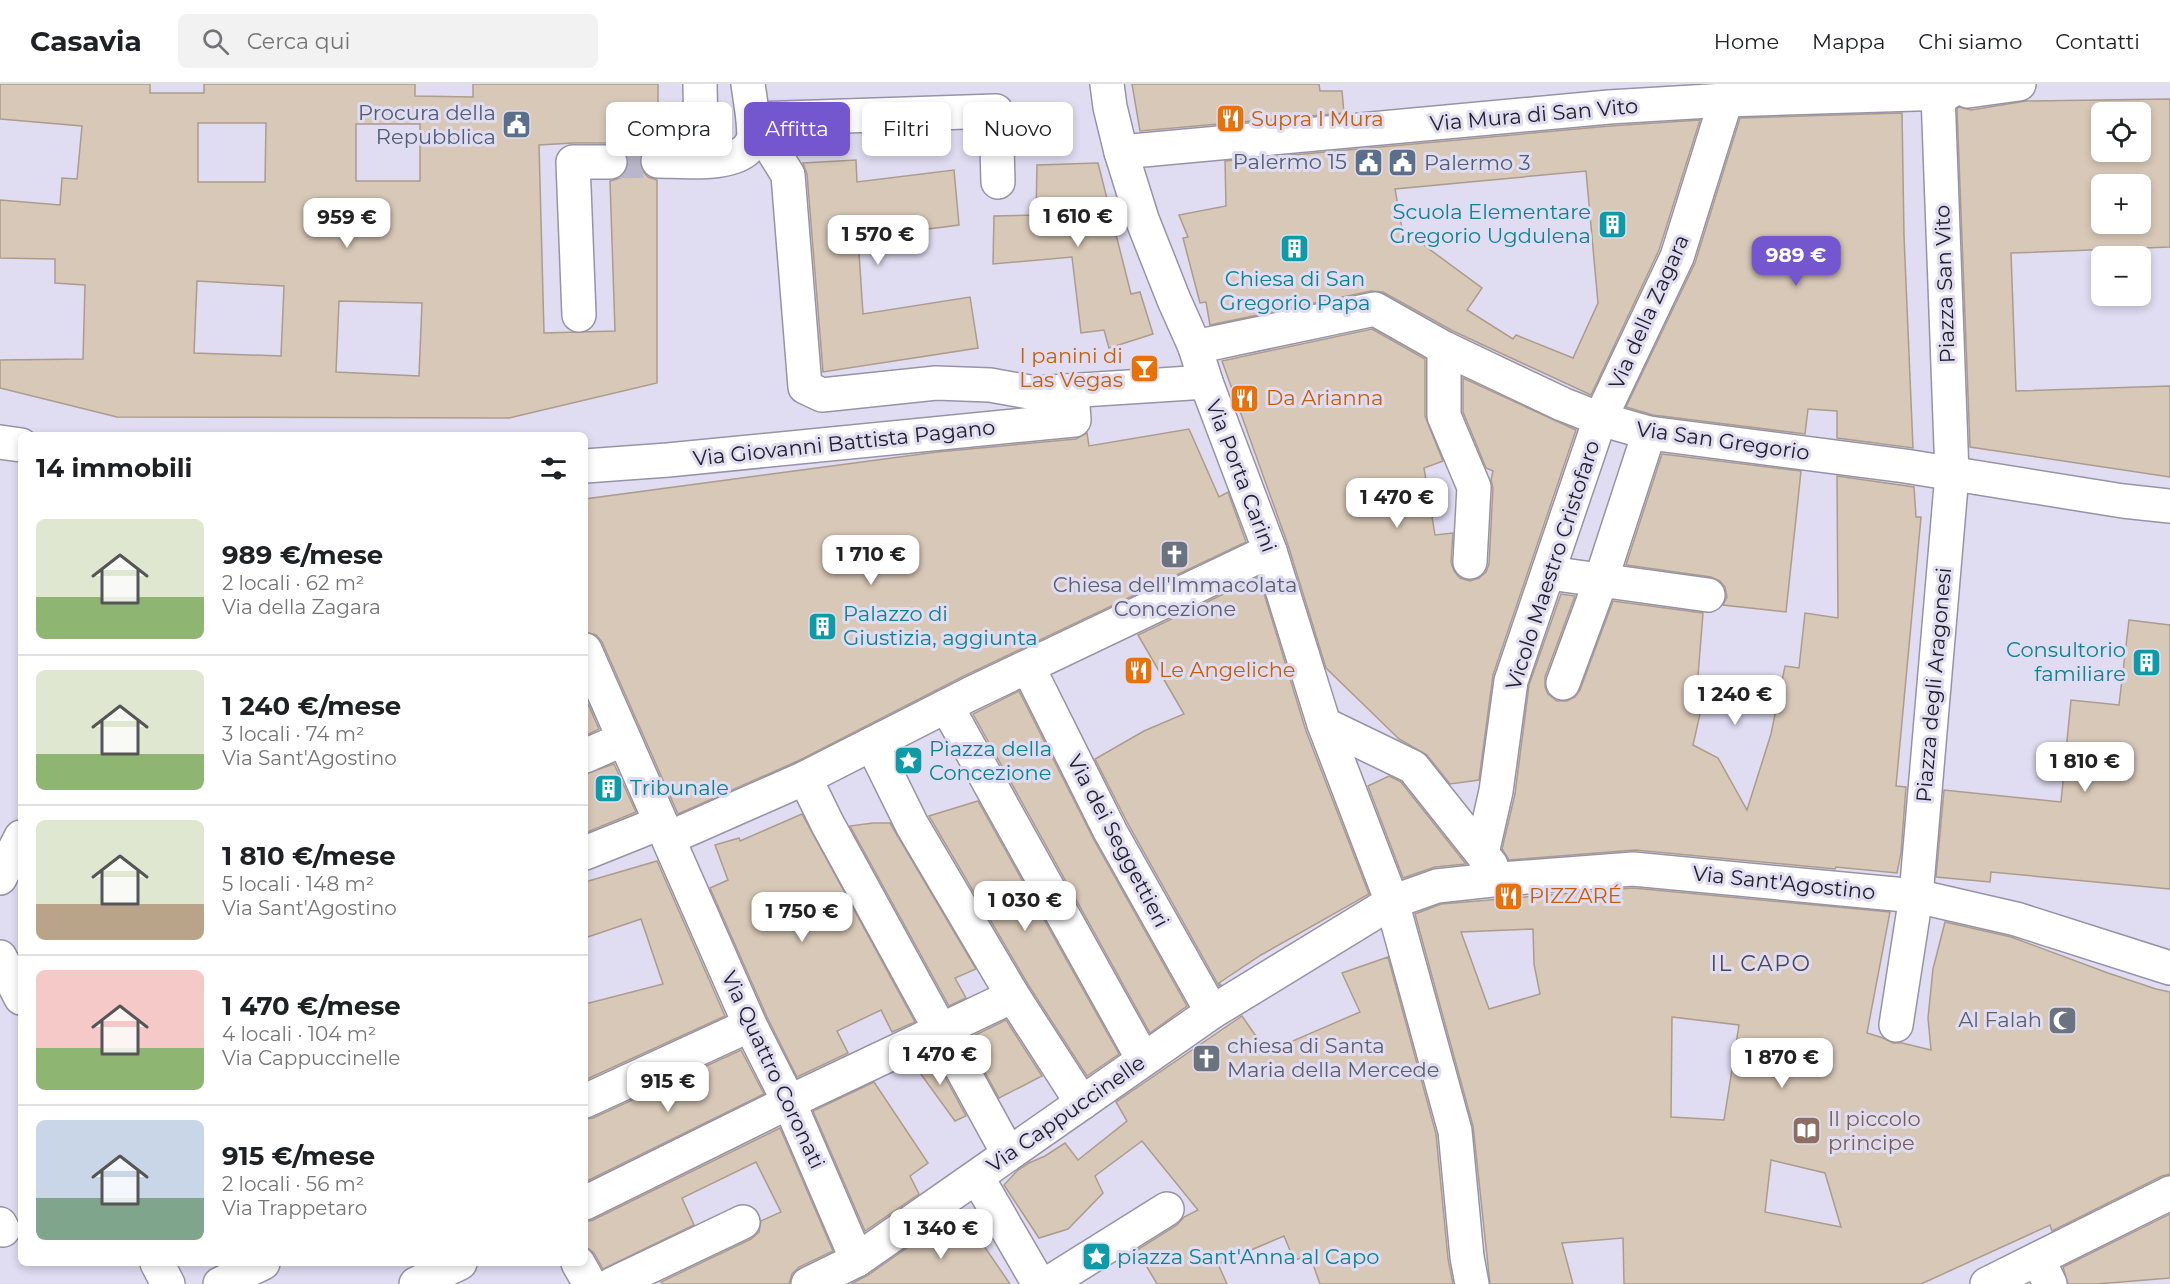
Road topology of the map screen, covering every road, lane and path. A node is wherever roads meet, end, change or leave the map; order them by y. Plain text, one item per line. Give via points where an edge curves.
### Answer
1 (700, 84) edge
2 (747, 84) edge
3 (1107, 84) edge
4 (2019, 84) edge
5 (1951, 93) junction
6 (1726, 100) junction
7 (700, 102) edge
8 (750, 102) edge
9 (850, 116) edge
10 (1121, 152) junction
11 (744, 153) edge
12 (776, 156) edge
13 (658, 161) tunnel mouth
14 (610, 162) tunnel mouth
15 (998, 182) dead end
16 (579, 315) dead end
17 (1195, 346) junction
18 (1444, 348) junction
19 (1206, 382) junction
20 (1072, 391) junction
21 (1600, 419) junction
22 (1649, 433) junction
23 (0, 442) edge
24 (18, 445) edge
25 (588, 466) edge
26 (1952, 474) junction
27 (2170, 506) edge
28 (1270, 551) junction
29 (1470, 562) dead end
30 (1549, 573) junction
31 (1601, 580) junction
32 (1708, 596) dead end
33 (588, 660) edge
34 (1028, 667) junction
35 (1563, 683) dead end
36 (958, 700) junction
37 (1324, 724) junction
38 (624, 739) junction
39 (872, 744) junction
40 (588, 755) edge
41 (805, 778) junction
42 (665, 830) junction
43 (18, 843) edge
44 (588, 852) edge
45 (1491, 866) junction
46 (0, 878) edge
47 (1916, 896) junction
48 (1392, 902) junction
49 (1323, 944) joint
50 (0, 957) edge
51 (2170, 968) edge
52 (18, 992) edge
53 (1013, 996) junction
54 (1212, 1012) junction
55 (750, 1025) junction
56 (1896, 1025) dead end
57 (941, 1031) junction
58 (1143, 1059) junction
59 (588, 1100) edge
60 (789, 1102) junction
61 (1082, 1103) junction
62 (1008, 1153) junction
63 (977, 1177) junction
64 (2170, 1193) edge
65 (588, 1202) edge
66 (1167, 1209) dead end
67 (743, 1222) dead end
68 (857, 1260) junction
69 (159, 1266) edge
70 (257, 1266) edge
71 (454, 1266) edge
72 (580, 1266) edge
73 (2044, 1271) edge
74 (168, 1284) edge
75 (220, 1284) edge
76 (416, 1284) edge
77 (590, 1284) edge
78 (614, 1284) edge
79 (808, 1284) edge
80 (1039, 1284) edge
81 (1047, 1284) edge
82 (1472, 1284) edge
83 (1987, 1284) edge

1 - 7 street
2 - 8 street
3 - 10 street, Via Porta Carini
4 - 5 street, Via Mura di San Vito
5 - 6 street, Via Mura di San Vito
5 - 26 street, Piazza San Vito
6 - 10 street, Via Mura di San Vito via 1609,107
6 - 21 street, Via della Zagara via 1677,257
9 - 15 street via 996,111
10 - 17 street, Via Porta Carini via 1142,219
11 - 13 street via 719,160
12 - 20 street, Via Giovanni Battista Pagano via 788,175 805,387 822,395 936,383 990,385 1035,393
14 - 16 street via 573,162
17 - 18 street, Via San Gregorio via 1375,309
17 - 19 street, Via Porta Carini
18 - 21 street, Via San Gregorio
18 - 29 street via 1444,416 1474,487
19 - 20 street, Via Giovanni Battista Pagano
19 - 28 street, Via Porta Carini
20 - 25 street, Via Giovanni Battista Pagano via 1074,420
21 - 22 street, Via San Gregorio
21 - 30 street, Vicolo Maestro Cristofaro
22 - 26 street, Via San Gregorio
22 - 31 street
23 - 24 street
26 - 27 street, Via San Gregorio
26 - 47 street, Piazza degli Aragonesi
28 - 34 street
28 - 37 street, Via Porta Carini
30 - 31 street
30 - 45 street, Vicolo Maestro Cristofaro via 1512,681 1496,791
31 - 32 street
31 - 35 street
33 - 38 street, Via Quattro Coronati
34 - 36 street
34 - 54 street, Via dei Seggettieri via 1110,831
36 - 39 street
36 - 58 street
37 - 45 street via 1413,767
37 - 48 street, Via Porta Carini
38 - 40 street
38 - 42 street, Via Quattro Coronati
39 - 41 street
39 - 53 street via 912,825
41 - 42 street
41 - 57 street
42 - 44 street
42 - 55 street, Via Quattro Coronati
43 - 46 street
45 - 47 street, Via Sant'Agostino via 1633,869
45 - 48 street, Via Sant'Agostino
47 - 51 street, Via Sant'Agostino via 2016,919
47 - 56 street, Piazza degli Aragonesi
48 - 49 street, Via Sant'Agostino
48 - 82 street, Via Porta Carini via 1455,1131
49 - 54 street, Via Cappuccinelle
50 - 52 street
53 - 57 street
53 - 61 street
54 - 58 street, Via Cappuccinelle
55 - 59 street
55 - 60 street, Via Quattro Coronati
57 - 60 street
57 - 62 street
58 - 61 street, Via Cappuccinelle
60 - 65 street
60 - 68 street, Via Quattro Coronati
61 - 62 street, Via Cappuccinelle
62 - 63 street, Via Cappuccinelle
63 - 68 street, Via Cappuccinelle
63 - 80 street
64 - 73 street
66 - 81 street
67 - 78 street
68 - 79 street, Via Cappuccinelle
69 - 74 street
70 - 75 street
71 - 76 street
72 - 77 street
73 - 83 street

